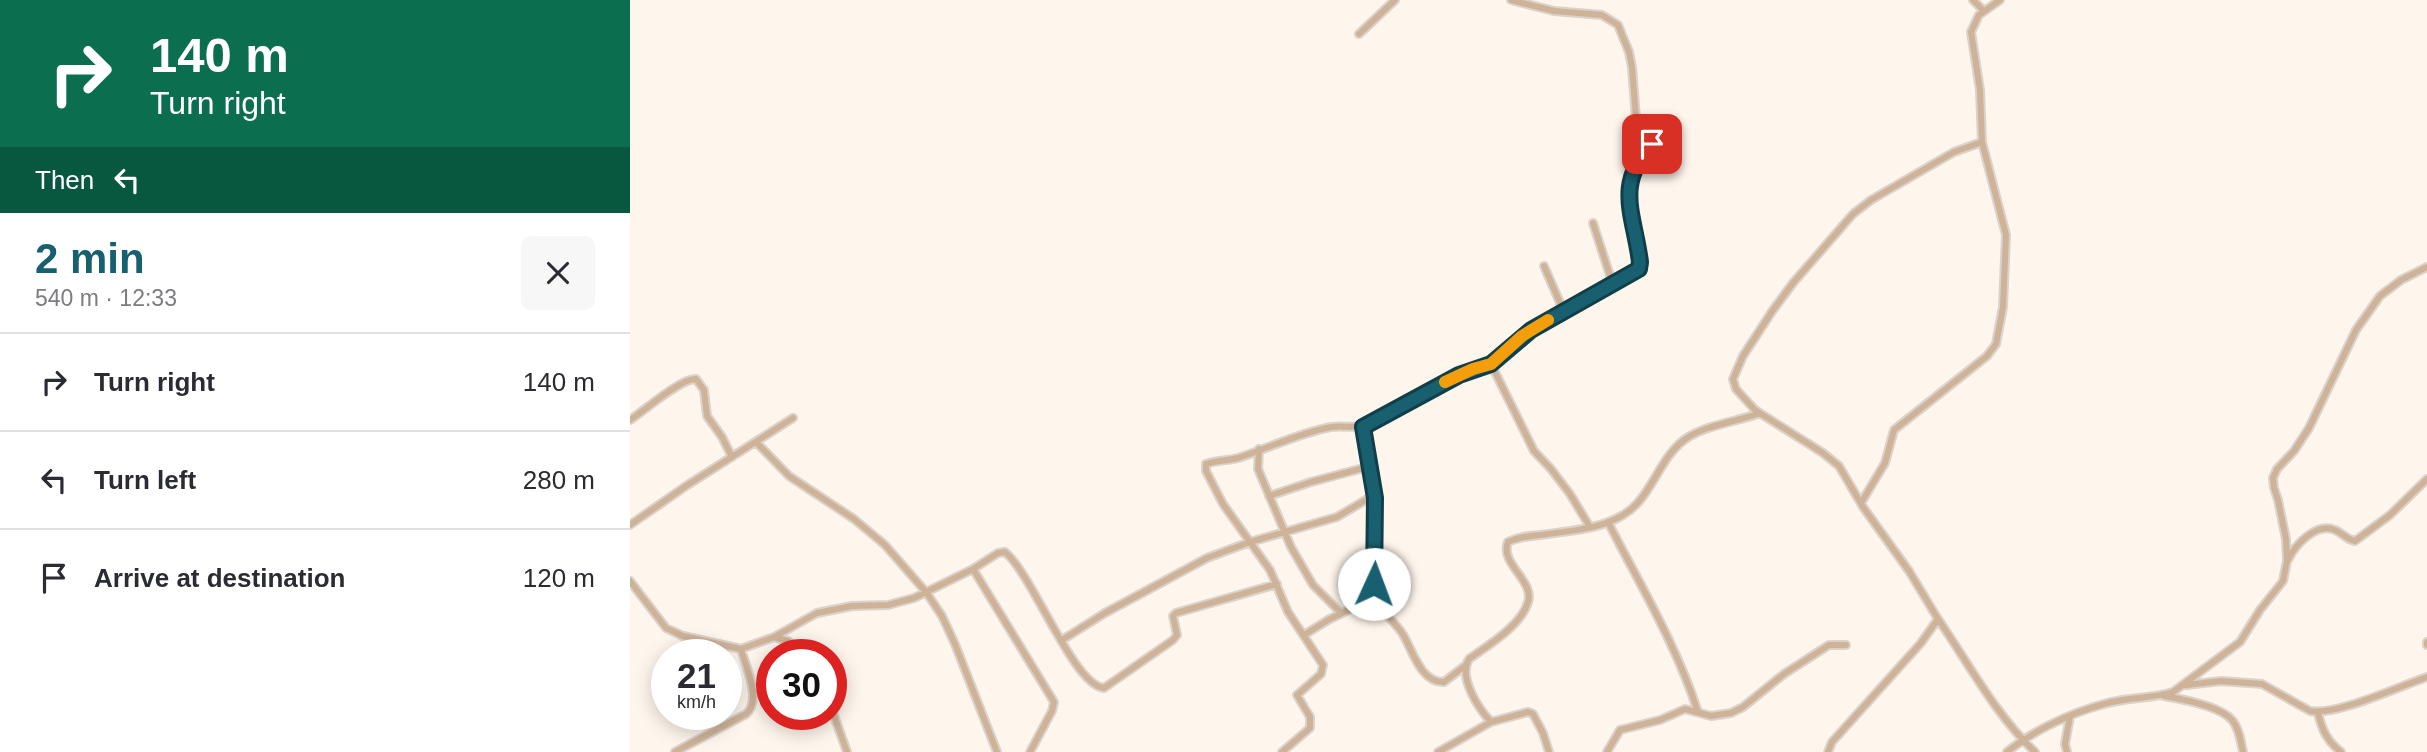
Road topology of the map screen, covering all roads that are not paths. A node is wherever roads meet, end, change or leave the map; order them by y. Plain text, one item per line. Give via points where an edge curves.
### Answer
1 (1395, 0) edge
2 (1511, 0) edge
3 (1973, 0) edge
4 (2000, 0) edge
5 (1984, 11) junction
6 (1359, 34) dead end
7 (1982, 142) junction
8 (1593, 223) dead end
9 (1544, 266) dead end
10 (2427, 267) edge
11 (1613, 285) junction
12 (1564, 312) junction
13 (1491, 364) junction
14 (1760, 413) junction
15 (793, 418) dead end
16 (630, 420) edge
17 (1363, 427) junction
18 (755, 442) junction
19 (1259, 449) junction
20 (732, 457) junction
21 (1371, 466) junction
22 (2427, 479) edge
23 (1374, 495) junction
24 (1269, 496) junction
25 (1861, 503) junction
26 (1608, 522) junction
27 (630, 525) edge
28 (1590, 527) junction
29 (1285, 533) junction
30 (1250, 542) junction
31 (2287, 561) junction
32 (973, 569) junction
33 (630, 580) edge
34 (1277, 584) junction
35 (926, 592) junction
36 (1375, 597) junction
37 (1341, 613) junction
38 (1938, 619) junction
39 (1304, 635) junction
40 (774, 637) junction
41 (690, 639) edge
42 (781, 639) edge
43 (1062, 640) junction
44 (1846, 645) dead end
45 (742, 649) edge
46 (742, 653) edge
47 (1466, 665) junction
48 (2427, 677) edge
49 (2184, 685) junction
50 (2162, 695) junction
51 (1698, 712) junction
52 (2318, 713) junction
53 (742, 716) edge
54 (2070, 716) junction
55 (1491, 722) junction
56 (717, 730) edge
57 (839, 730) edge
58 (2022, 740) junction
59 (996, 751) edge
60 (676, 752) edge
61 (847, 752) edge
62 (987, 752) edge
63 (1030, 752) edge
64 (1282, 752) edge
65 (1438, 752) edge
66 (1549, 752) edge
67 (1607, 752) edge
68 (1828, 752) edge
69 (2007, 752) edge
70 (2035, 752) edge
71 (2067, 752) edge
72 (2243, 752) edge
73 (2341, 752) edge

1 - 6 street
2 - 11 street via 1554,11 1602,15 1623,34 1632,67 1636,118 1653,140 1634,168 1629,185 1639,269
3 - 5 street
4 - 5 street
5 - 7 street via 1971,32
7 - 14 street via 1954,152 1871,200 1839,228 1793,283 1743,356 1733,379 1736,389
7 - 25 street via 2006,235 2003,307 1996,344 1894,430 1885,463
8 - 11 street
9 - 12 street
10 - 31 street via 2380,296 2356,330 2309,428 2277,469 2274,488
11 - 12 street
12 - 13 street via 1522,336
13 - 17 street via 1459,375
13 - 28 street via 1534,451
14 - 25 street via 1839,466
14 - 26 street via 1683,441 1636,505
15 - 18 street
16 - 20 street via 679,385 696,379 704,390 707,416
17 - 19 street via 1332,427
17 - 21 street
18 - 20 street
18 - 35 street via 789,475 885,545
19 - 24 street via 1258,469
19 - 30 street via 1208,462 1204,467
20 - 27 street
21 - 23 street
21 - 24 street
22 - 31 street via 2355,541 2336,530 2312,533
23 - 29 street via 1337,517
23 - 36 street
24 - 29 street
25 - 38 street
26 - 28 street
26 - 51 street via 1652,603
28 - 47 street via 1508,542 1508,555 1529,601 1506,632
29 - 30 street
29 - 37 street via 1306,575
30 - 34 street
30 - 43 street via 1190,566
31 - 49 street via 2283,581 2240,642
32 - 35 street
32 - 43 street via 1002,552 1008,554
32 - 63 street via 1054,702
33 - 41 street via 666,628
34 - 39 street
34 - 43 street via 1176,613 1173,640 1104,688 1091,682
35 - 40 street via 888,605 817,613
35 - 59 street via 955,644
36 - 37 street
36 - 47 street via 1402,633 1416,662 1437,682 1444,682
37 - 39 street
38 - 58 street
38 - 68 street
39 - 64 street via 1323,670 1297,695 1310,717 1310,728
40 - 42 street
40 - 45 street
44 - 51 street via 1829,645 1731,713
46 - 53 street via 753,699 752,709
47 - 55 street via 1474,698
48 - 52 street
49 - 50 street
49 - 52 street via 2221,681 2262,684
50 - 54 street via 2105,703
50 - 72 street via 2192,701 2229,717
51 - 67 street via 1685,709 1624,728
52 - 73 street via 2330,743
54 - 58 street
54 - 71 street
55 - 65 street
55 - 66 street via 1533,714
56 - 60 street
57 - 61 street
58 - 69 street
58 - 70 street
59 - 62 street

